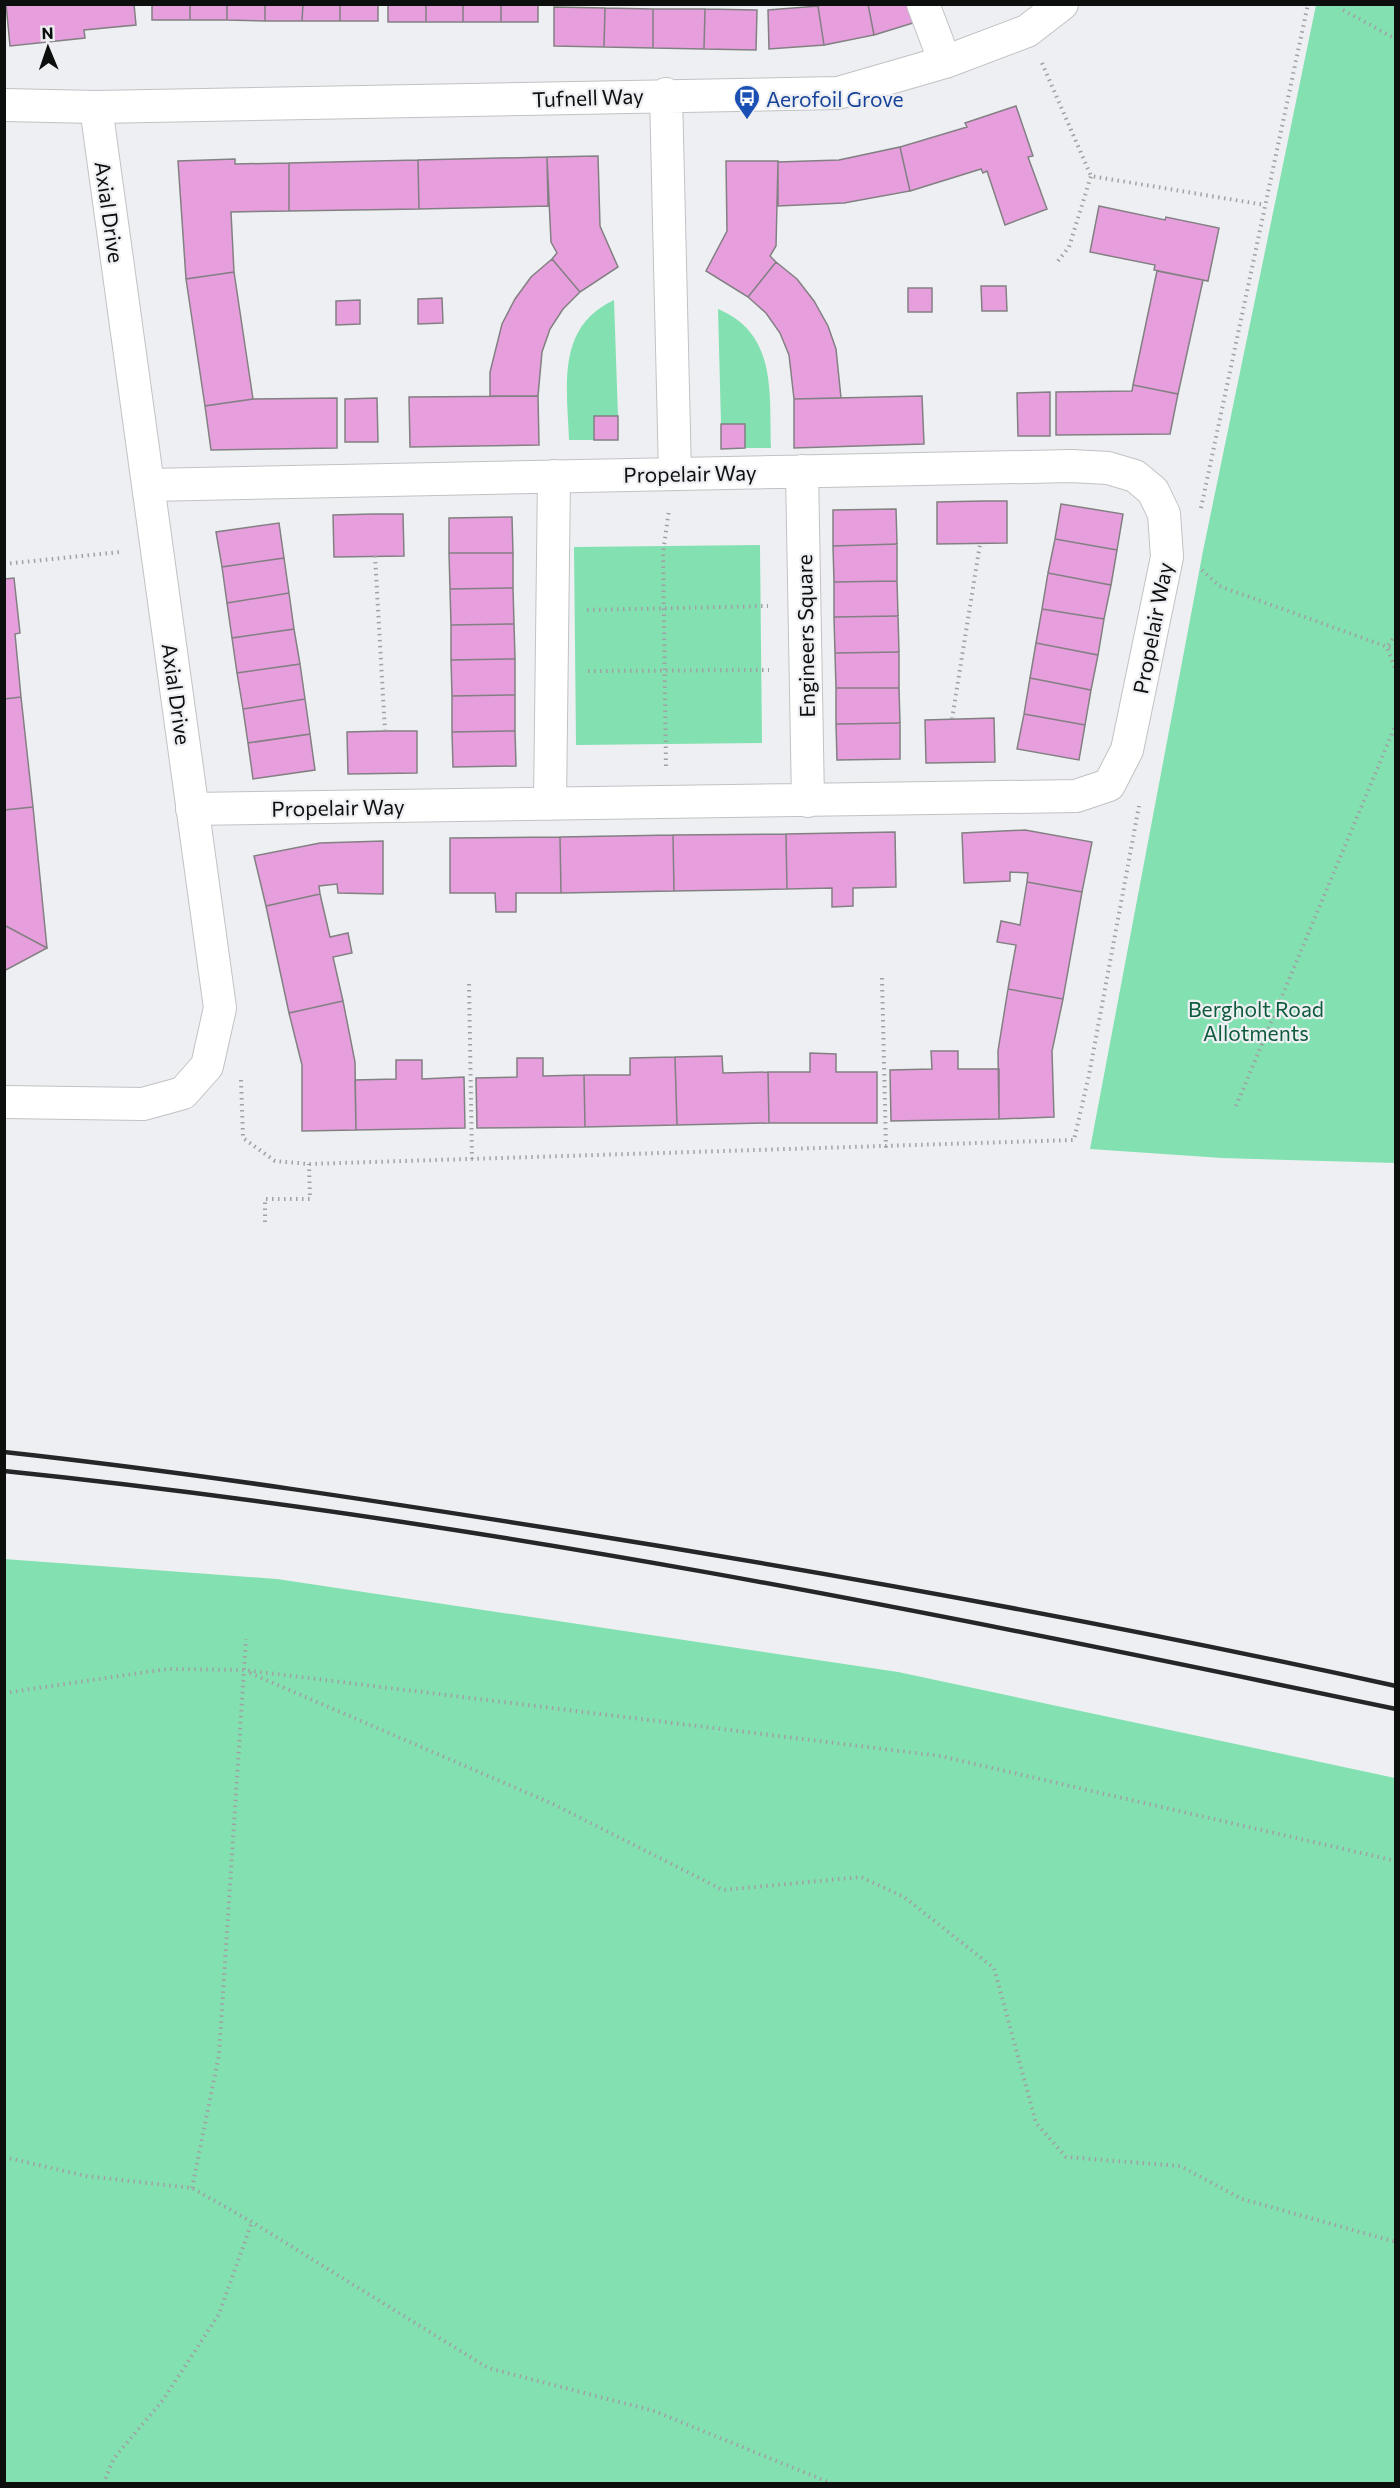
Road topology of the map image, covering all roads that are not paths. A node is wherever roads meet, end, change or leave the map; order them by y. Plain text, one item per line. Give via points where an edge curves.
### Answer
1 (924, 4) edge
2 (1062, 4) edge
3 (945, 62) junction
4 (666, 94) junction
5 (4, 105) edge
6 (96, 106) junction
7 (802, 471) junction
8 (675, 474) junction
9 (554, 476) junction
10 (148, 486) junction
11 (808, 801) junction
12 (550, 804) junction
13 (192, 809) junction
14 (4, 1102) edge

1 - 3 street
2 - 3 street, Tufnell Way via 1028,31
3 - 4 street, Tufnell Way via 838,93
4 - 6 street, Tufnell Way
4 - 8 street
5 - 6 street, Tufnell Way
6 - 10 street, Axial Drive
7 - 8 street, Propelair Way
7 - 11 street, Engineers Square
7 - 11 street, Propelair Way via 1108,468 1135,476 1153,491 1164,514 1167,557 1127,750 1109,785 1076,796
8 - 9 street, Propelair Way
9 - 10 street, Propelair Way
9 - 12 street
10 - 13 street, Axial Drive
11 - 12 street, Propelair Way
12 - 13 street, Propelair Way
13 - 14 street, Axial Drive via 220,1008 207,1066 183,1093 143,1104

